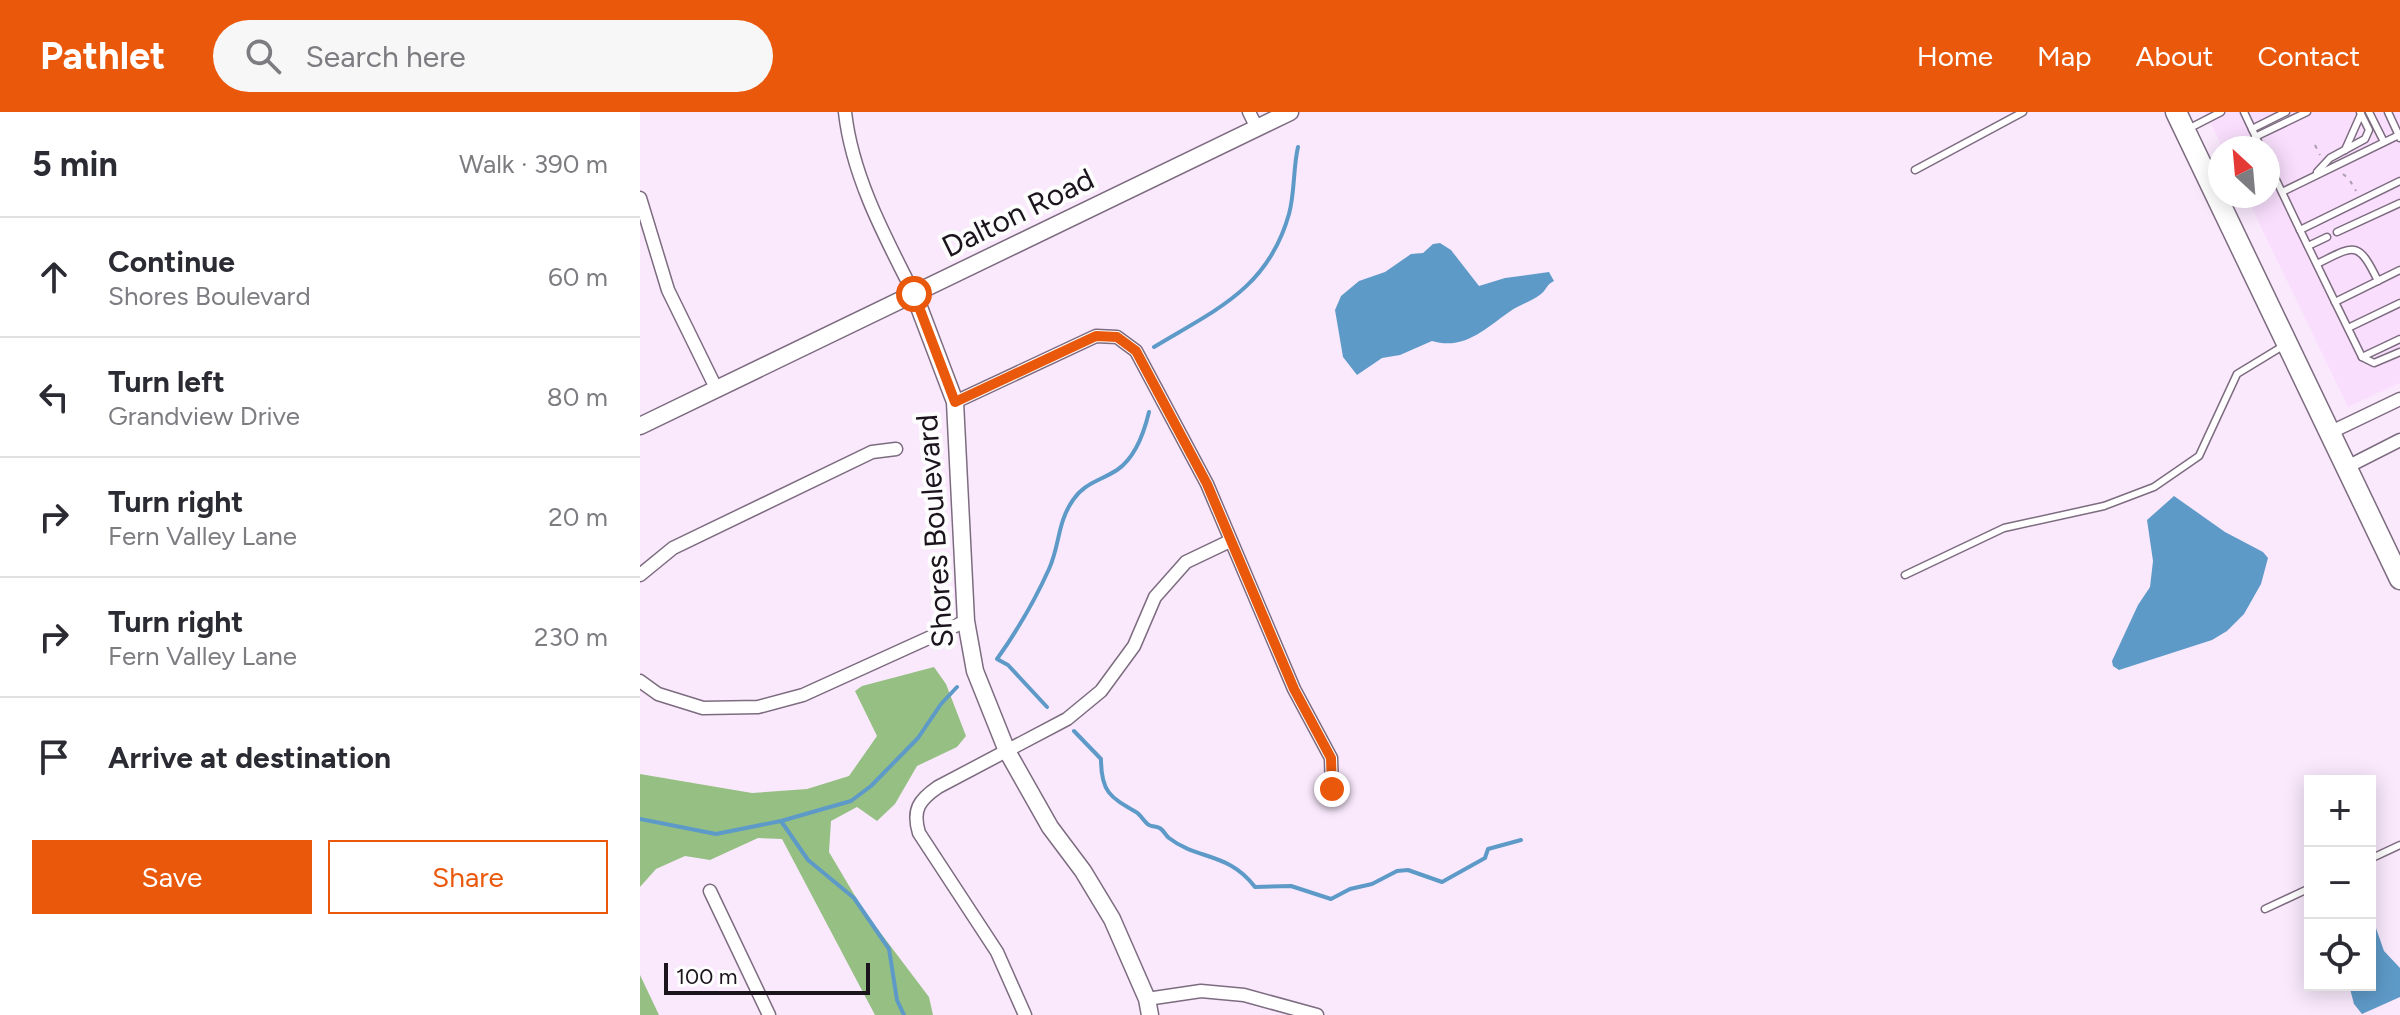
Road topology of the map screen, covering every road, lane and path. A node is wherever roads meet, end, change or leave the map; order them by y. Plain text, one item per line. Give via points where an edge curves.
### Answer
1 (845, 112) edge
2 (1249, 112) edge
3 (1290, 112) edge
4 (2023, 112) edge
5 (2221, 112) edge
6 (2244, 112) edge
7 (2286, 112) edge
8 (2307, 112) edge
9 (2369, 112) edge
10 (2388, 112) edge
11 (2360, 113) edge
12 (2178, 117) edge
13 (1257, 128) junction
14 (2252, 129) junction
15 (2255, 136) edge
16 (2257, 136) edge
17 (2399, 136) edge
18 (2384, 142) junction
19 (2345, 150) junction
20 (1915, 170) dead end
21 (2312, 177) junction
22 (2400, 181) edge
23 (2388, 187) junction
24 (2280, 188) edge
25 (2282, 192) junction
26 (640, 198) edge
27 (2398, 204) edge
28 (2300, 230) junction
29 (2337, 232) dead end
30 (2327, 237) dead end
31 (2308, 246) junction
32 (2317, 264) junction
33 (2400, 270) edge
34 (2378, 281) junction
35 (914, 294) junction
36 (2335, 302) junction
37 (2400, 303) edge
38 (2348, 328) junction
39 (2400, 339) edge
40 (2286, 344) junction
41 (2400, 352) edge
42 (2362, 357) junction
43 (716, 388) junction
44 (2400, 399) edge
45 (955, 402) junction
46 (640, 426) edge
47 (2329, 433) junction
48 (2400, 440) edge
49 (896, 449) dead end
50 (2345, 468) junction
51 (1230, 541) junction
52 (640, 575) edge
53 (1905, 575) dead end
54 (2400, 579) edge
55 (966, 621) junction
56 (640, 681) edge
57 (1007, 751) junction
58 (1332, 789) dead end
59 (2400, 845) edge
60 (2376, 856) edge
61 (710, 891) dead end
62 (2304, 891) edge
63 (2265, 909) dead end
64 (1149, 1007) edge
65 (769, 1015) edge
66 (1025, 1015) edge
67 (1317, 1015) edge

1 - 35 street via 869,200
2 - 13 street
3 - 13 street, Dalton Road
4 - 20 lane
5 - 12 lane
6 - 14 lane
7 - 14 lane
8 - 16 lane
9 - 18 lane
10 - 17 lane
11 - 19 lane
11 - 19 lane via 2368,135
12 - 40 main road
13 - 35 street, Dalton Road
14 - 15 lane
17 - 18 lane
18 - 21 lane
19 - 21 lane
21 - 25 lane
22 - 23 lane
23 - 27 lane
23 - 28 lane
24 - 25 lane
25 - 28 lane
26 - 43 street via 668,290
27 - 29 lane
28 - 31 lane
30 - 31 lane
31 - 32 lane
32 - 34 lane via 2358,250
32 - 36 lane
33 - 34 lane
34 - 36 lane
35 - 43 street, Dalton Road
35 - 45 street, Shores Boulevard
36 - 38 lane
37 - 38 lane
38 - 42 lane
39 - 42 lane
40 - 47 main road
40 - 53 lane via 2237,374 2199,456 2154,487 2104,506 2004,528
41 - 42 lane via 2374,363
43 - 46 street, Dalton Road
44 - 47 street
45 - 51 street via 1096,336 1117,337 1136,351 1207,484
45 - 55 street, Shores Boulevard
47 - 50 main road
48 - 50 street
49 - 52 street via 872,452 673,548
50 - 54 main road
51 - 57 street via 1186,562 1155,597 1134,646 1101,691 1067,719
51 - 58 street via 1294,689 1331,758
55 - 56 street via 803,695 758,707 703,708 658,694
55 - 57 street, Shores Boulevard via 975,671
57 - 64 street, Shores Boulevard via 1112,919
57 - 66 street via 923,797 915,820 997,952
59 - 60 lane
61 - 65 street
62 - 63 lane
64 - 67 street via 1201,991 1244,995

